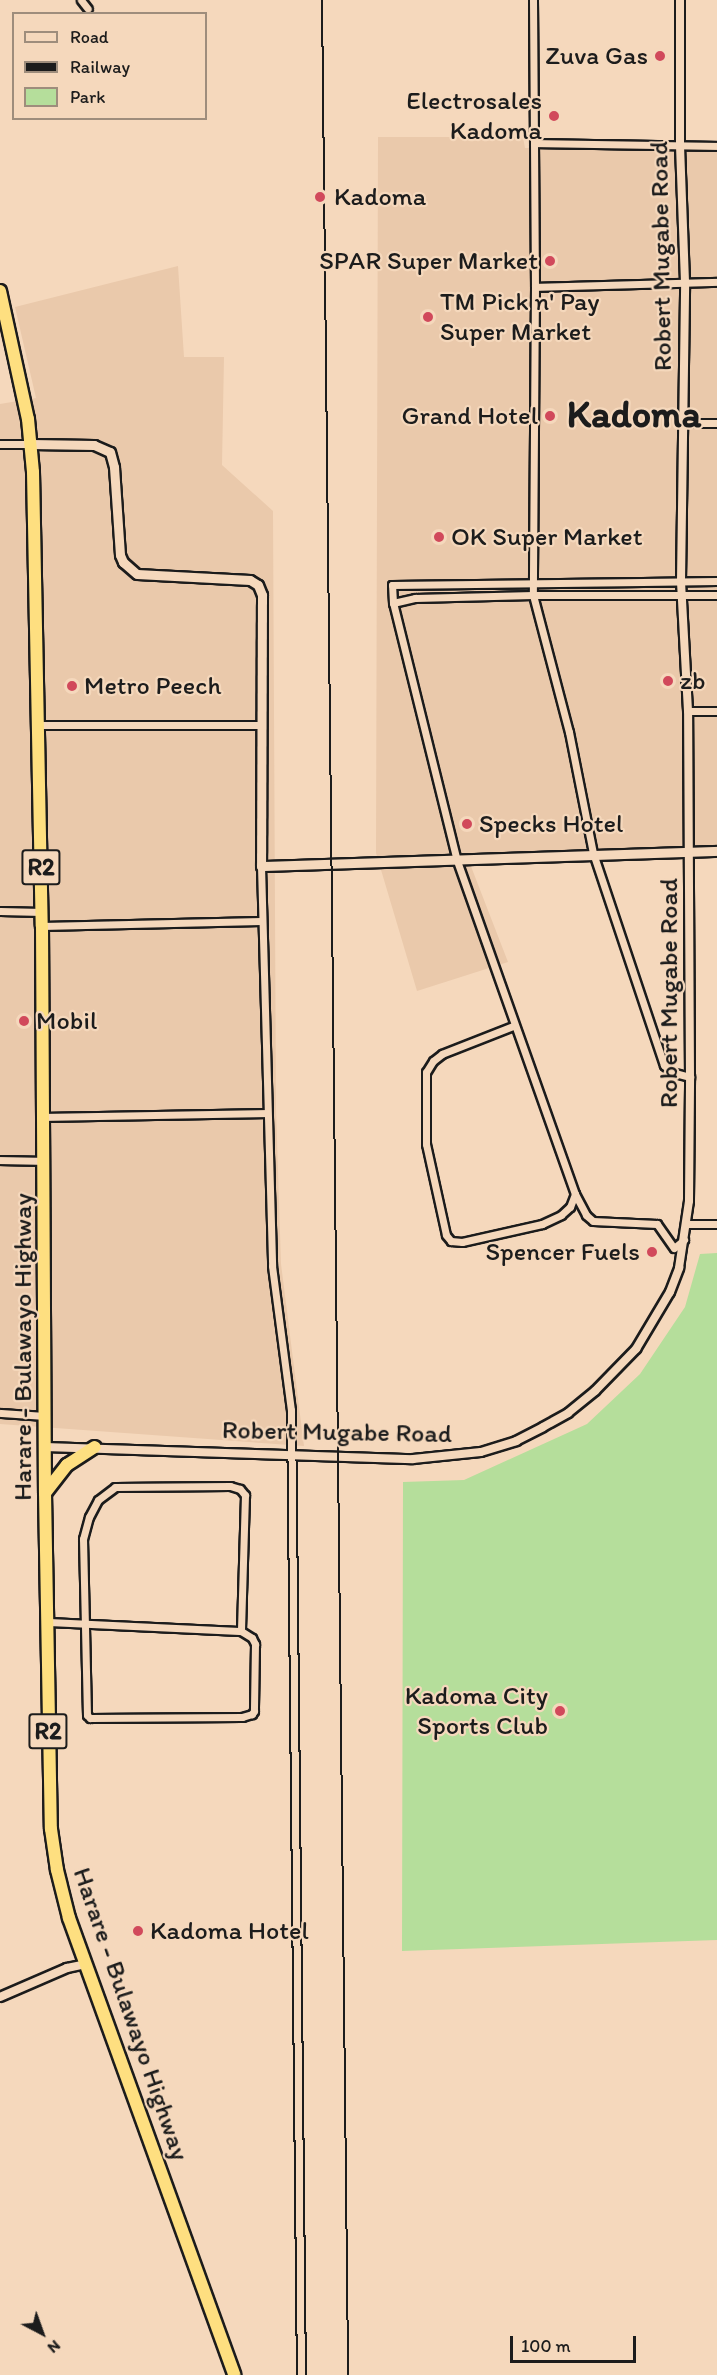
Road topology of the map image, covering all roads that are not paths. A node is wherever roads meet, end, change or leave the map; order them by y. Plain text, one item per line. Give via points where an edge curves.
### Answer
1 (81, 0) edge
2 (533, 0) edge
3 (680, 0) edge
4 (88, 9) dead end
5 (534, 142) junction
6 (680, 146) junction
7 (717, 146) edge
8 (685, 282) junction
9 (717, 282) edge
10 (535, 287) junction
11 (0, 291) edge
12 (684, 423) junction
13 (717, 423) edge
14 (0, 444) edge
15 (31, 444) junction
16 (681, 581) junction
17 (717, 581) edge
18 (533, 583) junction
19 (533, 595) junction
20 (717, 595) edge
21 (682, 596) junction
22 (393, 603) junction
23 (688, 711) junction
24 (717, 711) edge
25 (39, 725) junction
26 (261, 725) junction
27 (690, 851) junction
28 (717, 851) edge
29 (593, 853) junction
30 (457, 861) junction
31 (261, 866) junction
32 (0, 911) edge
33 (42, 912) junction
34 (261, 921) junction
35 (42, 926) junction
36 (513, 1026) junction
37 (690, 1077) junction
38 (266, 1113) junction
39 (45, 1117) junction
40 (0, 1160) edge
41 (45, 1161) junction
42 (574, 1194) junction
43 (686, 1224) junction
44 (717, 1224) edge
45 (684, 1240) junction
46 (0, 1413) edge
47 (45, 1416) junction
48 (45, 1447) junction
49 (95, 1447) junction
50 (290, 1454) junction
51 (45, 1493) junction
52 (47, 1622) junction
53 (84, 1623) junction
54 (241, 1631) junction
55 (86, 1964) junction
56 (0, 1997) edge
57 (234, 2375) edge
58 (301, 2375) edge

1 - 4 street
2 - 5 street
3 - 6 street, Robert Mugabe Road
5 - 6 street
5 - 10 street
6 - 7 street
6 - 8 street, Robert Mugabe Road
8 - 9 street
8 - 10 street
8 - 12 street, Robert Mugabe Road
10 - 18 street
11 - 15 highway, Harare - Bulawayo Highway / R2
12 - 13 street
12 - 16 street, Robert Mugabe Road
14 - 15 street
15 - 25 highway, Harare - Bulawayo Highway / R2
15 - 26 main road via 94,445 110,452 120,555 137,574 250,580 258,585 262,595
16 - 17 street
16 - 18 street
16 - 21 street, Robert Mugabe Road
18 - 19 street
18 - 22 street via 392,585
19 - 21 street
19 - 22 street via 415,598
19 - 29 street via 569,732
20 - 21 street
21 - 23 street, Robert Mugabe Road
22 - 30 street
23 - 24 street
23 - 27 street, Robert Mugabe Road
25 - 26 street
25 - 33 highway, Harare - Bulawayo Highway / R2
26 - 31 main road
27 - 28 main road
27 - 29 main road
27 - 37 street, Robert Mugabe Road
29 - 30 main road
29 - 37 street via 664,1065 671,1072
30 - 31 main road
30 - 36 street
31 - 34 street
32 - 33 street
33 - 35 highway, Harare - Bulawayo Highway / R2
34 - 35 street
34 - 38 street
35 - 39 highway, Harare - Bulawayo Highway / R2
36 - 42 street
36 - 42 street via 442,1054 426,1072 426,1144 446,1235 451,1241 462,1242 542,1224 570,1207
37 - 43 street, Robert Mugabe Road
38 - 39 street
38 - 50 street via 272,1266 291,1410
39 - 41 highway, Harare - Bulawayo Highway / R2
40 - 41 street
41 - 47 highway, Harare - Bulawayo Highway / R2
42 - 45 street via 593,1221 657,1224 675,1248
43 - 44 street
43 - 45 street, Robert Mugabe Road
45 - 50 street, Robert Mugabe Road via 670,1292 636,1349 595,1391 543,1427 516,1441 442,1458
46 - 47 street
47 - 48 highway, Harare - Bulawayo Highway / R2
48 - 49 street, Robert Mugabe Road
48 - 51 highway, Harare - Bulawayo Highway / R2
49 - 50 street, Robert Mugabe Road
49 - 51 highway via 67,1465
50 - 58 street
51 - 52 highway, Harare - Bulawayo Highway / R2
52 - 53 street
52 - 55 highway, Harare - Bulawayo Highway / R2 via 51,1829 69,1918
53 - 54 street
53 - 54 street via 87,1715 96,1720 252,1714 255,1644
53 - 54 street via 83,1539 98,1500 115,1487 230,1486 245,1495
55 - 56 street via 67,1968
55 - 57 highway, Harare - Bulawayo Highway / R2

